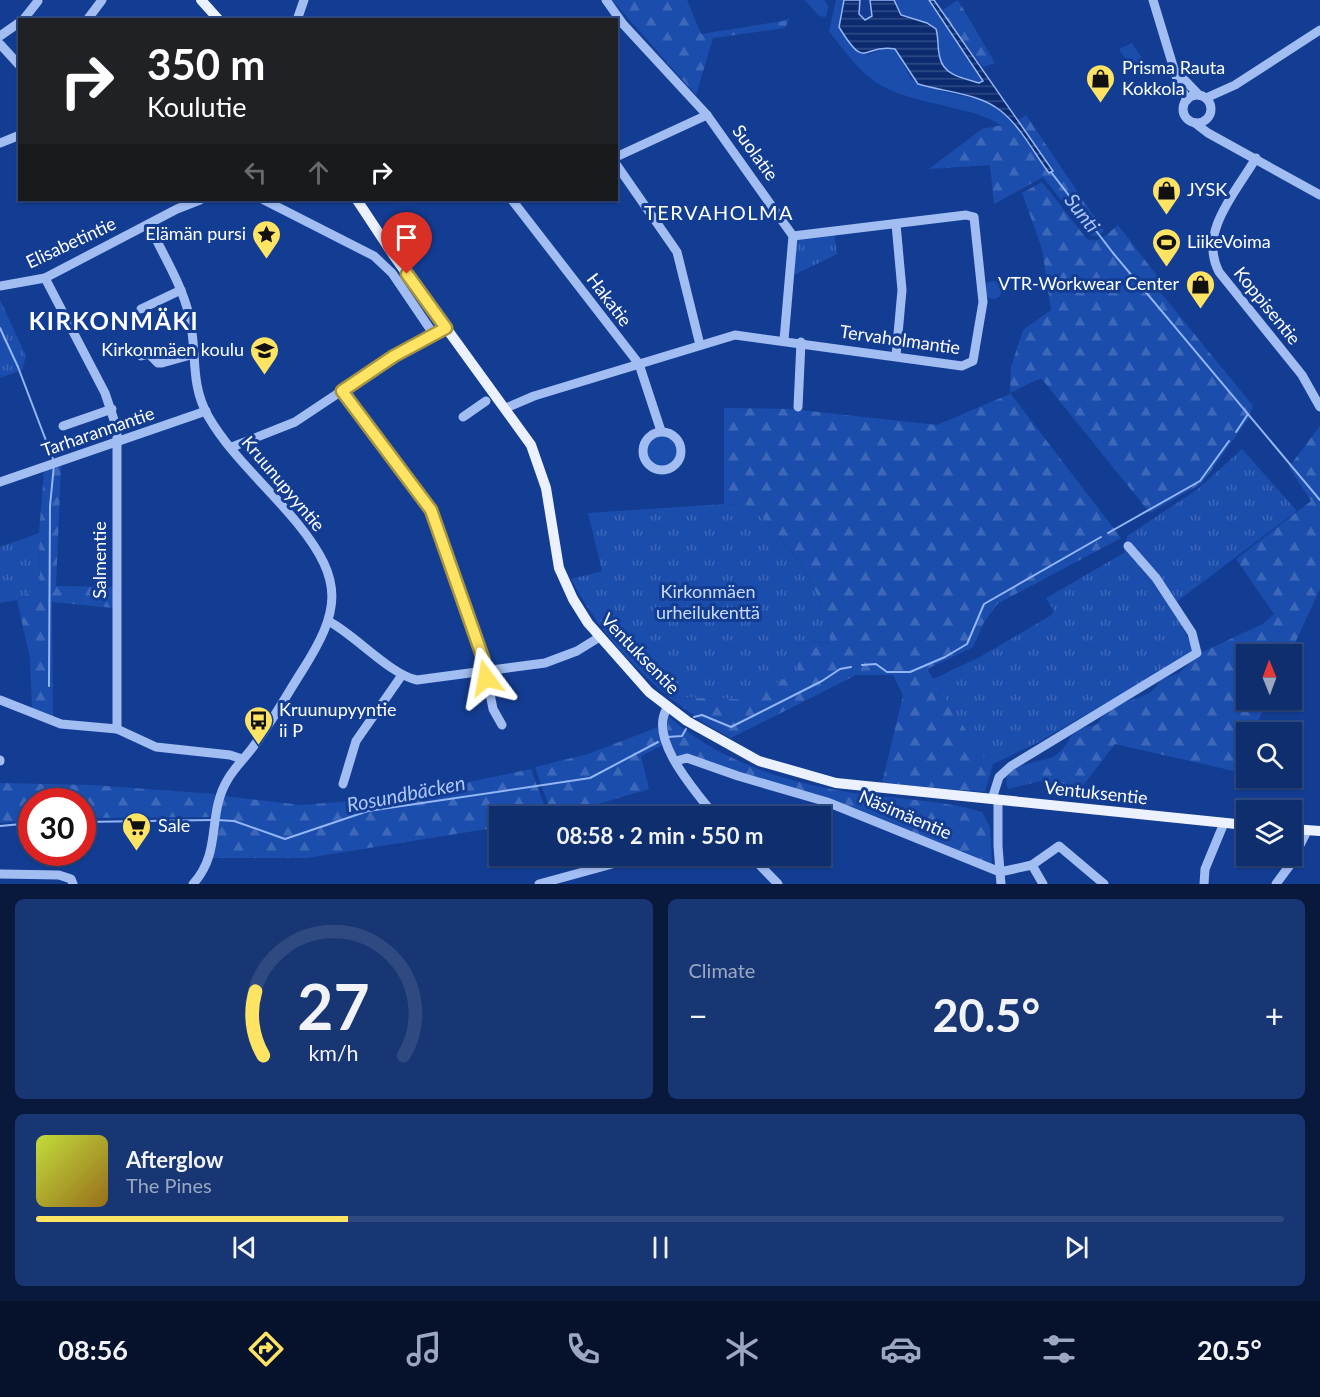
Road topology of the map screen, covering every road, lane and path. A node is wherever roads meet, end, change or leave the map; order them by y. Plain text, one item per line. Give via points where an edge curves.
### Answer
1 (102, 0) edge
2 (201, 0) edge
3 (304, 0) edge
4 (606, 0) edge
5 (1153, 0) edge
6 (38, 1) edge
7 (25, 18) edge
8 (88, 18) edge
9 (217, 18) edge
10 (298, 18) edge
11 (616, 18) edge
12 (18, 23) edge
13 (620, 25) edge
14 (1320, 30) edge
15 (0, 36) edge
16 (0, 44) edge
17 (18, 64) edge
18 (1174, 68) junction
19 (1235, 84) junction
20 (1202, 97) junction
21 (1187, 100) junction
22 (1209, 115) junction
23 (708, 116) junction
24 (1195, 123) junction
25 (18, 137) edge
26 (0, 143) edge
27 (1227, 144) junction
28 (618, 156) edge
29 (1256, 158) junction
30 (618, 167) edge
31 (1320, 195) edge
32 (266, 201) edge
33 (358, 201) edge
34 (513, 201) edge
35 (184, 202) edge
36 (149, 224) junction
37 (896, 224) junction
38 (793, 236) junction
39 (45, 278) junction
40 (0, 286) edge
41 (181, 290) junction
42 (141, 309) dead end
43 (441, 331) junction
44 (784, 340) junction
45 (801, 342) junction
46 (700, 345) junction
47 (194, 354) junction
48 (141, 356) dead end
49 (896, 356) junction
50 (639, 364) junction
51 (342, 391) junction
52 (486, 401) dead end
53 (798, 407) dead end
54 (1320, 407) edge
55 (506, 408) junction
56 (112, 409) junction
57 (206, 411) junction
58 (463, 417) dead end
59 (63, 426) dead end
60 (660, 431) junction
61 (118, 443) junction
62 (232, 447) junction
63 (0, 482) edge
64 (1128, 546) dead end
65 (330, 622) junction
66 (598, 638) junction
67 (485, 671) junction
68 (402, 675) junction
69 (0, 700) edge
70 (668, 707) junction
71 (502, 724) dead end
72 (117, 729) junction
73 (242, 759) junction
74 (676, 761) junction
75 (343, 784) dead end
76 (995, 800) junction
77 (708, 806) edge
78 (1224, 823) junction
79 (1236, 824) edge
80 (1302, 830) edge
81 (1307, 831) junction
82 (1320, 831) edge
83 (605, 866) edge
84 (761, 866) edge
85 (1032, 866) junction
86 (1000, 872) junction
87 (0, 874) edge
88 (73, 884) edge
89 (193, 884) edge
90 (539, 884) edge
91 (778, 884) edge
92 (1001, 884) edge
93 (1042, 884) edge
94 (1104, 884) edge
95 (1204, 884) edge
96 (1276, 884) edge

1 - 8 street
2 - 9 main road
3 - 10 street
4 - 11 street, Suolatie
5 - 18 street
6 - 7 street
12 - 15 street
13 - 23 street, Suolatie
14 - 19 street
16 - 17 street
18 - 20 street
18 - 21 street
19 - 20 street
19 - 22 street
20 - 21 street
20 - 22 street
21 - 24 street via 1184,112
22 - 24 street
22 - 27 street
23 - 28 street
23 - 38 street, Suolatie
24 - 27 street
25 - 26 street
27 - 29 street
29 - 31 street
29 - 54 street, Koppisentie via 1218,222 1211,252 1219,272 1302,375
30 - 46 street via 680,258
32 - 43 street via 374,256 392,273 430,329
33 - 43 main road, Ventuksentie
34 - 50 street, Hakatie
35 - 36 street, Elisabetintie
36 - 39 street, Elisabetintie
36 - 41 street, Kruunupyyntie
37 - 38 street, Tervaholmantie
37 - 49 street via 902,290
37 - 49 street, Tervaholmantie via 974,217 983,302 977,353 971,364
38 - 44 street
39 - 40 street, Elisabetintie
39 - 56 street, Salmentie
41 - 42 street
41 - 47 street, Kruunupyyntie via 190,316
43 - 51 street
43 - 55 main road, Ventuksentie
44 - 45 street, Tervaholmantie
44 - 46 street, Tervaholmantie via 735,335
45 - 49 street, Tervaholmantie
45 - 53 street
46 - 50 street, Tervaholmantie
47 - 48 street via 162,363 149,354
47 - 57 street, Kruunupyyntie via 195,384
50 - 55 street, Tervaholmantie
50 - 60 street, Hakatie
51 - 62 street via 295,422
51 - 67 street via 431,510
52 - 58 street
55 - 66 main road, Ventuksentie via 526,436 539,467 546,488 555,554 566,586
56 - 59 street
56 - 61 street, Salmentie
57 - 61 street, Tarharannantie
57 - 62 street, Kruunupyyntie
60 - 60 street via 679,439 680,453 674,465 657,469 650,467 642,448 648,437
61 - 63 street, Tarharannantie
61 - 72 street, Salmentie
62 - 65 street, Kruunupyyntie via 298,523 319,554 332,589
64 - 76 street via 1156,578 1192,633 1197,652 1011,766 999,777
65 - 68 street
65 - 73 street, Kruunupyyntie via 273,717
66 - 67 street via 556,660
66 - 70 main road, Ventuksentie
67 - 68 street via 424,680
67 - 71 street via 491,701
68 - 75 street via 356,741
69 - 72 street via 61,724
70 - 74 street via 660,728
70 - 76 main road, Ventuksentie via 732,748 793,772 836,783
72 - 73 street via 147,745
73 - 89 street, Kruunupyyntie via 224,786 215,814 210,858
74 - 77 street
74 - 86 street, Näsimäentie via 687,758 827,802
76 - 78 main road, Ventuksentie
76 - 86 street
78 - 79 main road, Ventuksentie
78 - 95 street via 1205,869
80 - 81 main road
81 - 82 main road
81 - 96 street
83 - 90 street
84 - 91 street
85 - 86 street
85 - 93 street
85 - 94 street via 1059,846
86 - 92 street
87 - 88 street via 59,875 71,879

